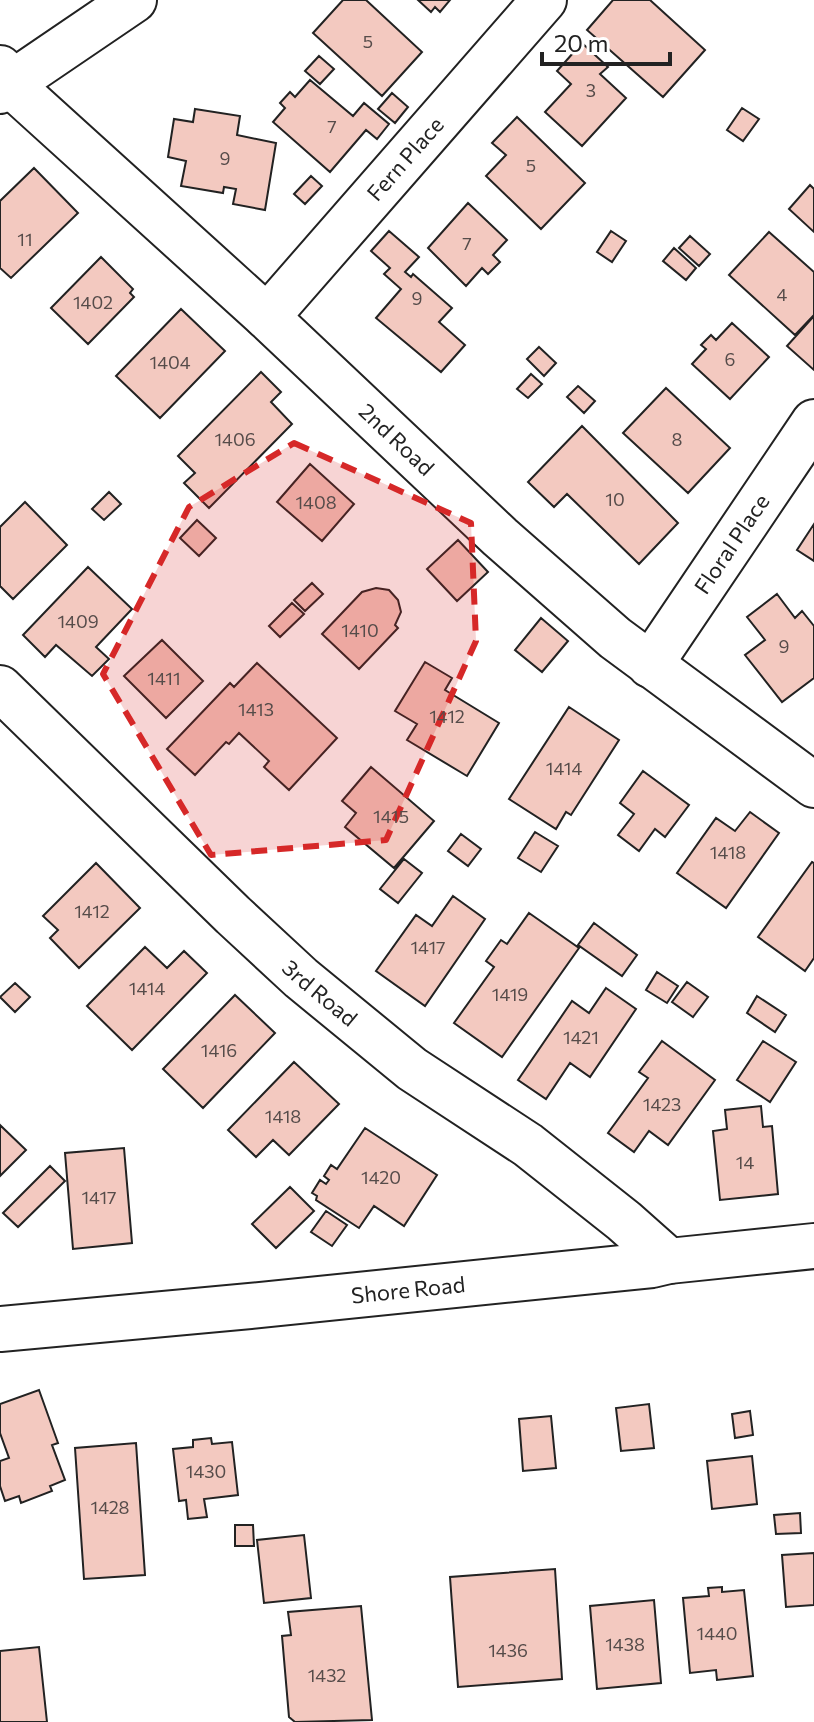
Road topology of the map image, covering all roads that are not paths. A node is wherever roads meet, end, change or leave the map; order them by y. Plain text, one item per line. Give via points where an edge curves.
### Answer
1 (134, 0) edge
2 (544, 0) edge
3 (3, 81) edge
4 (267, 317) junction
5 (814, 422) edge
6 (650, 665) junction
7 (0, 688) edge
8 (814, 785) edge
9 (814, 1246) edge
10 (669, 1261) junction
11 (0, 1329) edge

1 - 3 street
2 - 4 street, Fern Place
3 - 4 street, 2nd Road
4 - 6 street, 2nd Road via 500,537
5 - 6 street, Floral Place
6 - 8 street, 2nd Road
7 - 10 street, 3rd Road via 301,978 412,1069 528,1145
9 - 10 street, Shore Road
10 - 11 street, Shore Road

